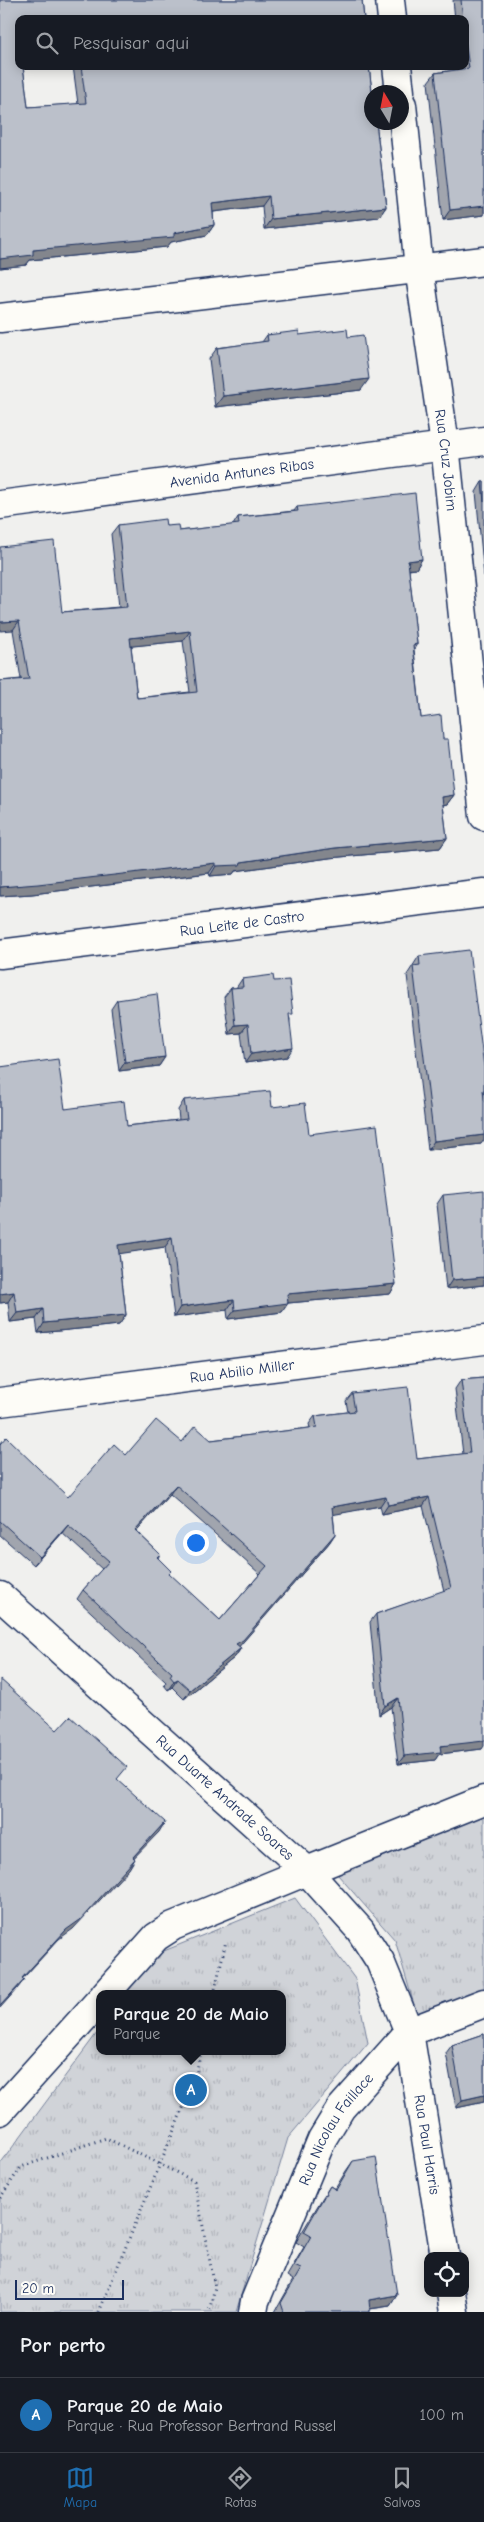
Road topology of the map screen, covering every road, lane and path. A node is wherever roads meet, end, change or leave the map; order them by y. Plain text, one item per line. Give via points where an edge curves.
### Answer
1 (390, 0) edge
2 (392, 15) edge
3 (397, 70) edge
4 (399, 85) edge
5 (405, 130) edge
6 (484, 260) edge
7 (419, 268) junction
8 (0, 318) edge
9 (484, 441) edge
10 (445, 446) junction
11 (0, 505) edge
12 (484, 816) edge
13 (484, 893) edge
14 (0, 954) edge
15 (484, 1340) edge
16 (0, 1402) edge
17 (0, 1596) edge
18 (484, 1800) edge
19 (307, 1871) junction
20 (228, 1933) dead end
21 (110, 1990) edge
22 (215, 1990) edge
23 (484, 2003) edge
24 (96, 2004) edge
25 (409, 2032) junction
26 (200, 2055) edge
27 (0, 2111) edge
28 (0, 2198) edge
29 (444, 2252) edge
30 (451, 2297) edge
31 (99, 2312) edge
32 (210, 2312) edge
33 (253, 2312) edge
34 (454, 2312) edge

1 - 2 street
3 - 4 street
5 - 7 street, Rua Cruz Jobim
6 - 7 street
7 - 8 street
7 - 10 street, Rua Cruz Jobim
9 - 10 street, Avenida Antunes Ribas
10 - 11 street, Avenida Antunes Ribas
10 - 12 street, Rua Cruz Jobim
13 - 14 street, Rua Leite de Castro
15 - 16 street, Rua Abilio Miller
17 - 19 street, Rua Duarte Andrade Soares
18 - 19 street
19 - 21 street via 173,1926 156,1937
19 - 25 street, Rua Duarte Andrade Soares via 360,1930 380,1962
20 - 22 path
23 - 25 street, Rua Nicolau Faillace
24 - 27 street
25 - 29 street, Rua Paul Harris
25 - 33 street, Rua Nicolau Faillace via 341,2108 322,2139 255,2300
26 - 31 path via 195,2079
28 - 32 path via 21,2167 106,2138 194,2181 216,2287
30 - 34 street

